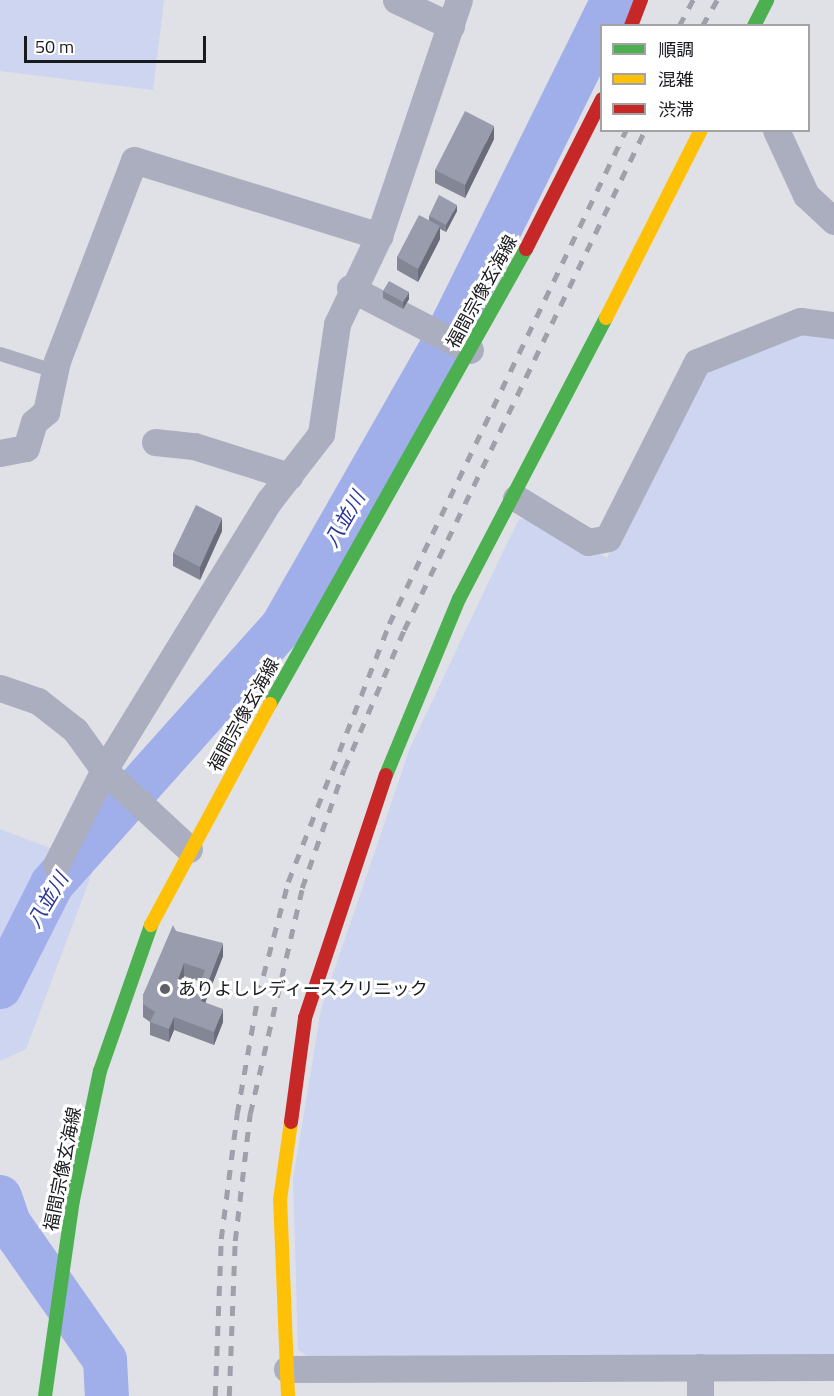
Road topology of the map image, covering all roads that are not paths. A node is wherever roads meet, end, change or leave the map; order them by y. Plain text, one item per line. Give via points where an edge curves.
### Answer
1 (396, 0) edge
2 (459, 0) edge
3 (641, 0) edge
4 (767, 0) edge
5 (632, 24) edge
6 (755, 24) edge
7 (451, 26) junction
8 (600, 103) edge
9 (700, 132) edge
10 (777, 132) edge
11 (834, 221) edge
12 (379, 236) junction
13 (350, 288) junction
14 (834, 326) edge
15 (461, 346) junction
16 (0, 354) edge
17 (54, 371) junction
18 (154, 442) dead end
19 (0, 453) edge
20 (288, 476) junction
21 (516, 498) junction
22 (0, 688) edge
23 (104, 770) junction
24 (189, 849) junction
25 (56, 865) dead end
26 (700, 1367) junction
27 (834, 1367) edge
28 (288, 1369) junction
29 (45, 1396) edge
30 (288, 1396) edge
31 (700, 1396) edge

1 - 7 street
2 - 7 street
3 - 5 main road
4 - 6 main road
7 - 12 street
8 - 15 main road, 福間宗像玄海線
9 - 21 main road
10 - 11 street via 806,195
12 - 13 street
12 - 17 street via 134,160
13 - 15 street
13 - 20 street via 337,324 321,434
14 - 21 street via 800,321 697,362 608,538 588,542
15 - 24 main road, 福間宗像玄海線
16 - 17 lane
17 - 19 street via 46,412 34,422 26,448
18 - 20 street via 194,446
20 - 23 street
21 - 28 main road via 459,599 393,755 305,1018 280,1200
22 - 23 street via 38,701 75,730
23 - 24 street
23 - 25 street
24 - 29 main road, 福間宗像玄海線 via 145,937 100,1071 73,1200
26 - 27 street
26 - 28 street
26 - 31 street
28 - 30 main road

